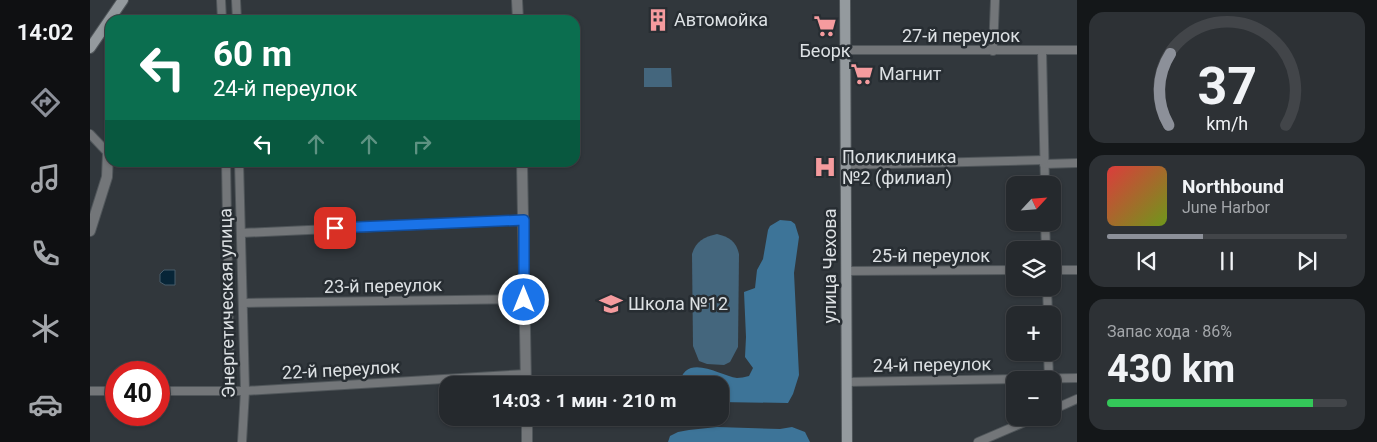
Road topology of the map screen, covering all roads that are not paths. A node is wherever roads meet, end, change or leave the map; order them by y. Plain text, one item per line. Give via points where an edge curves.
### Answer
1 (122, 0) edge
2 (221, 0) edge
3 (236, 0) edge
4 (517, 0) edge
5 (845, 0) edge
6 (995, 0) edge
7 (112, 15) edge
8 (222, 15) edge
9 (237, 15) edge
10 (518, 15) edge
11 (105, 26) edge
12 (90, 48) edge
13 (845, 50) junction
14 (1077, 50) edge
15 (993, 51) junction
16 (1042, 51) junction
17 (90, 134) edge
18 (105, 150) edge
19 (1044, 162) junction
20 (1077, 163) edge
21 (846, 166) junction
22 (108, 167) edge
23 (226, 167) edge
24 (239, 167) edge
25 (522, 167) edge
26 (1045, 176) edge
27 (228, 210) junction
28 (240, 210) junction
29 (524, 220) junction
30 (90, 231) edge
31 (241, 232) junction
32 (1006, 270) edge
33 (1061, 270) edge
34 (1077, 270) edge
35 (846, 271) junction
36 (524, 300) junction
37 (242, 303) junction
38 (526, 374) joint
39 (1077, 378) edge
40 (1061, 379) edge
41 (1006, 380) edge
42 (847, 382) junction
43 (230, 390) junction
44 (90, 391) edge
45 (105, 391) edge
46 (170, 391) edge
47 (245, 391) junction
48 (1077, 399) edge
49 (1061, 406) edge
50 (527, 426) edge
51 (1015, 426) edge
52 (242, 442) edge
53 (527, 442) edge
54 (847, 442) edge
55 (978, 442) edge

1 - 7 main road
2 - 8 street
3 - 9 street
4 - 10 street
5 - 13 main road, улица Чехова
6 - 15 street
11 - 12 main road
13 - 15 street, 27-й переулок
13 - 21 main road, улица Чехова
14 - 16 street, 27-й переулок
15 - 16 street, 27-й переулок
16 - 19 street
17 - 18 street
19 - 20 street
19 - 21 street
19 - 26 street
21 - 35 main road, улица Чехова
22 - 30 street via 108,177
23 - 27 street
24 - 28 street, Энергетическая улица
25 - 29 street
27 - 28 street
27 - 43 street
28 - 31 street, Энергетическая улица
29 - 31 street
29 - 36 street
31 - 37 street, Энергетическая улица
32 - 35 street, 25-й переулок
33 - 34 street
35 - 42 main road, улица Чехова
36 - 37 street, 23-й переулок
36 - 38 street
37 - 47 street, Энергетическая улица
38 - 47 street, 22-й переулок
39 - 40 street, 24-й переулок
41 - 42 street, 24-й переулок
42 - 54 main road, улица Чехова
43 - 46 street, 22-й переулок
43 - 47 street, 22-й переулок
44 - 45 street
47 - 52 street, Энергетическая улица
48 - 49 street
50 - 53 street
51 - 55 street

